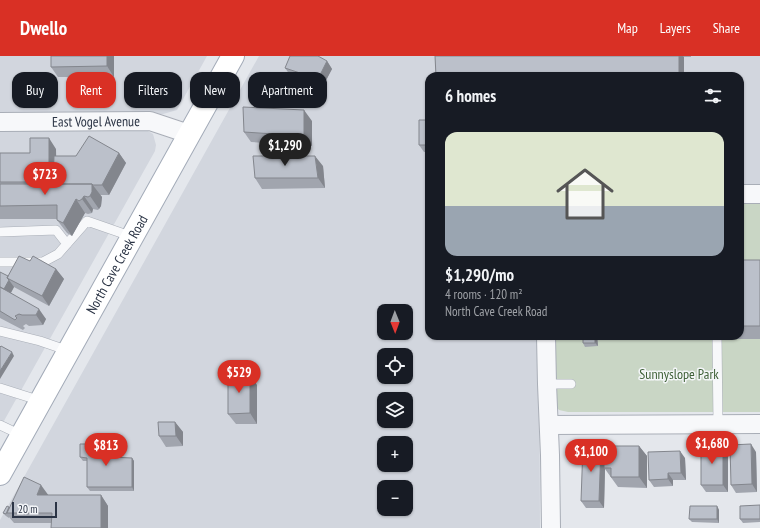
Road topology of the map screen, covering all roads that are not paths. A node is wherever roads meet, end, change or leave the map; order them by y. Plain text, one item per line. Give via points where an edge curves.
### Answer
1 (233, 56) edge
2 (0, 122) edge
3 (189, 134) junction
4 (744, 194) edge
5 (760, 194) edge
6 (0, 232) edge
7 (133, 237) junction
8 (67, 244) junction
9 (0, 262) edge
10 (0, 331) edge
11 (546, 340) edge
12 (717, 340) edge
13 (69, 352) junction
14 (547, 384) junction
15 (572, 384) dead end
16 (0, 388) edge
17 (41, 401) junction
18 (718, 424) junction
19 (760, 424) edge
20 (0, 425) edge
21 (550, 425) junction
22 (21, 435) junction
23 (0, 474) edge
24 (551, 528) edge

1 - 3 main road, North Cave Creek Road
2 - 3 street, East Vogel Avenue via 150,122
3 - 7 main road, North Cave Creek Road
4 - 5 street
6 - 8 lane via 56,230
7 - 8 lane via 87,221
7 - 13 main road, North Cave Creek Road
8 - 9 lane via 58,254 43,262
10 - 13 lane via 40,341
11 - 14 street
12 - 18 lane
13 - 17 main road, North Cave Creek Road
14 - 15 lane
14 - 21 street
16 - 17 lane
17 - 22 main road, North Cave Creek Road
18 - 19 street
18 - 21 street
20 - 22 lane
21 - 24 street
22 - 23 main road, North Cave Creek Road

